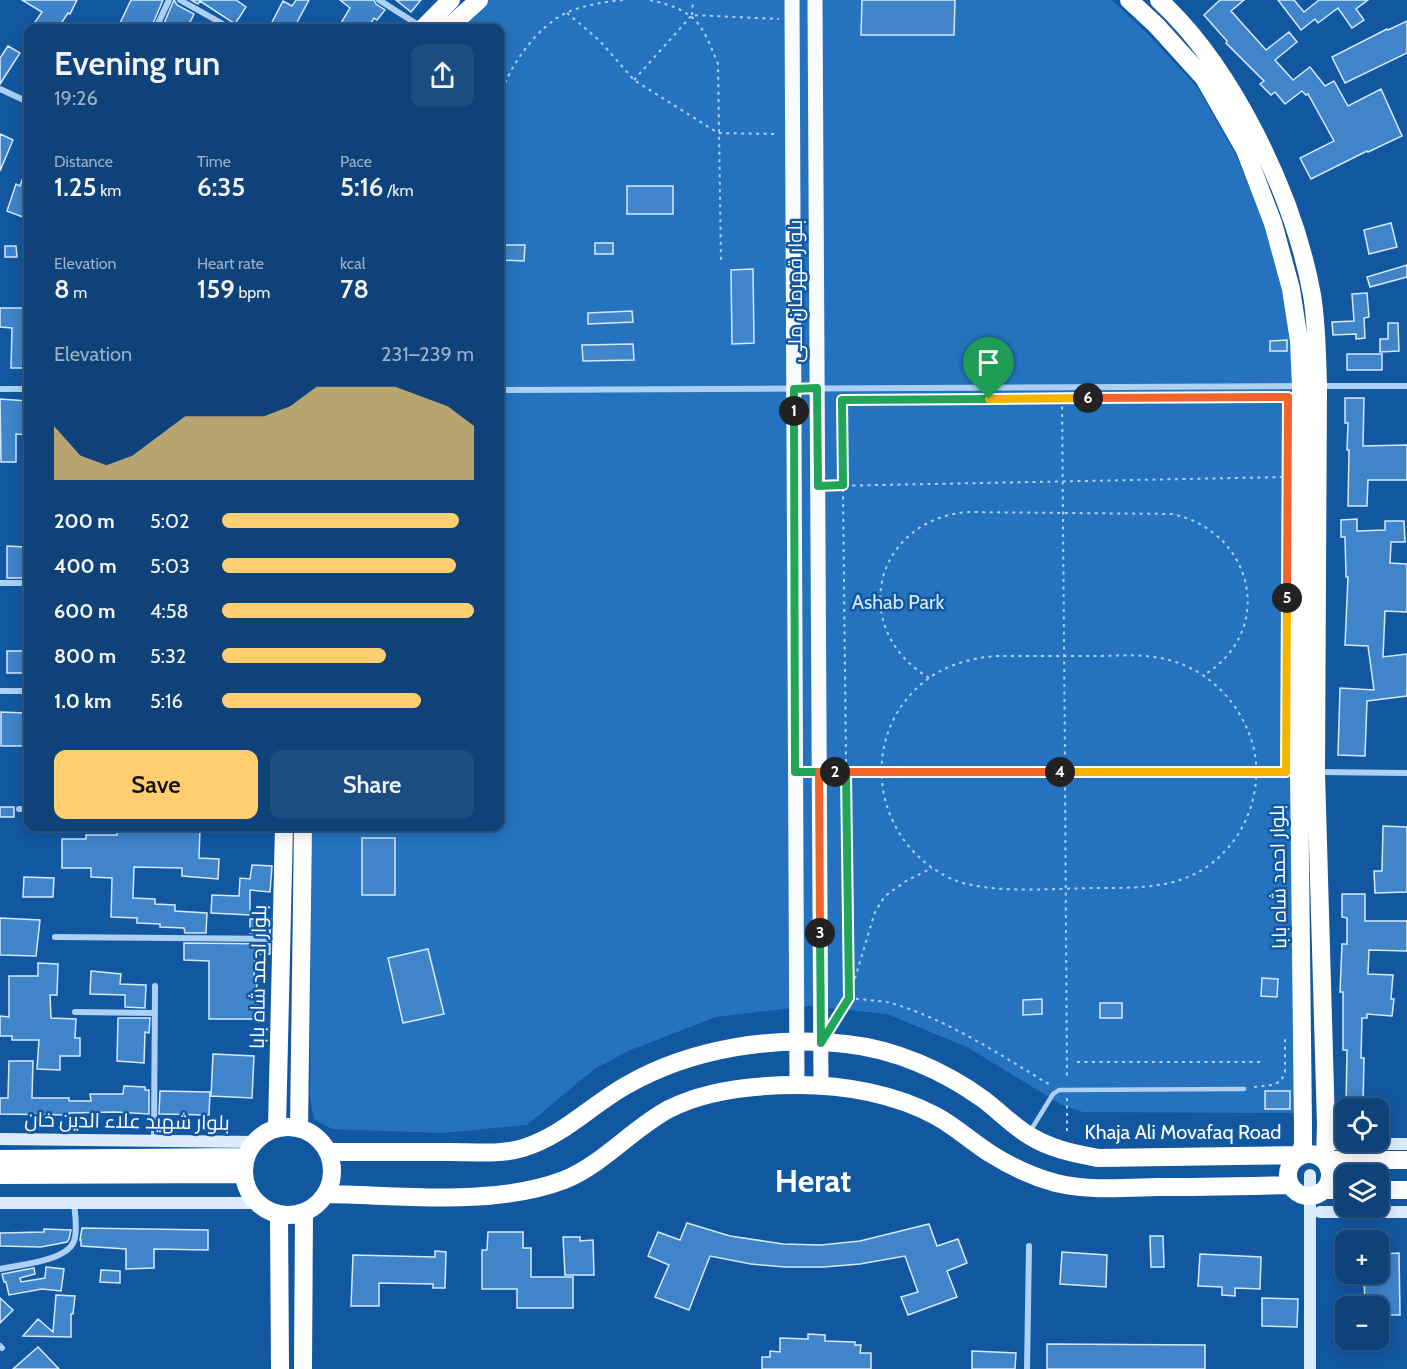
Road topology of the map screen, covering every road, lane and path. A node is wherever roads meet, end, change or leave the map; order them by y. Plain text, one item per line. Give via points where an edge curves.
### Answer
1 (169, 0) edge
2 (180, 0) edge
3 (379, 0) edge
4 (451, 0) edge
5 (479, 0) edge
6 (623, 0) edge
7 (650, 0) edge
8 (693, 0) edge
9 (792, 0) edge
10 (815, 0) edge
11 (1129, 0) edge
12 (1159, 0) edge
13 (567, 13) junction
14 (692, 15) junction
15 (792, 20) junction
16 (158, 24) edge
17 (223, 24) edge
18 (417, 24) edge
19 (427, 24) edge
20 (452, 24) edge
21 (634, 80) junction
22 (504, 88) edge
23 (0, 89) edge
24 (24, 100) edge
25 (718, 133) junction
26 (793, 134) junction
27 (721, 264) dead end
28 (1310, 386) junction
29 (1407, 386) edge
30 (817, 388) junction
31 (0, 389) edge
32 (24, 389) edge
33 (794, 389) junction
34 (504, 390) edge
35 (1240, 397) dead end
36 (1301, 477) junction
37 (843, 485) junction
38 (818, 486) junction
39 (0, 583) edge
40 (24, 583) edge
41 (1204, 675) dead end
42 (930, 678) dead end
43 (0, 691) edge
44 (24, 691) edge
45 (795, 772) junction
46 (819, 772) junction
47 (846, 772) junction
48 (1307, 772) junction
49 (1407, 773) edge
50 (20, 809) dead end
51 (24, 809) edge
52 (284, 831) edge
53 (303, 831) edge
54 (933, 868) dead end
55 (55, 937) dead end
56 (281, 939) junction
57 (155, 986) dead end
58 (849, 998) junction
59 (75, 1012) dead end
60 (155, 1013) junction
61 (1285, 1036) dead end
62 (797, 1042) junction
63 (821, 1043) junction
64 (1077, 1062) dead end
65 (1264, 1062) dead end
66 (796, 1085) junction
67 (821, 1085) junction
68 (1244, 1089) joint
69 (1059, 1090) junction
70 (277, 1128) junction
71 (299, 1128) junction
72 (1028, 1135) junction
73 (0, 1139) edge
74 (154, 1139) junction
75 (1407, 1144) edge
76 (1302, 1150) junction
77 (328, 1152) junction
78 (1325, 1152) junction
79 (248, 1158) junction
80 (0, 1159) edge
81 (1407, 1160) edge
82 (0, 1175) edge
83 (1310, 1175) junction
84 (1296, 1190) junction
85 (1324, 1190) junction
86 (1335, 1190) edge
87 (1389, 1190) edge
88 (1407, 1190) edge
89 (326, 1194) junction
90 (0, 1203) edge
91 (74, 1203) junction
92 (257, 1203) junction
93 (304, 1212) junction
94 (1320, 1212) junction
95 (1407, 1212) edge
96 (279, 1215) junction
97 (1029, 1246) dead end
98 (0, 1269) edge
99 (280, 1369) edge
100 (303, 1369) edge
101 (1027, 1369) edge
102 (1310, 1369) edge

1 - 16 street
2 - 17 street
3 - 18 street
4 - 19 highway
5 - 20 highway
6 - 13 path
7 - 14 path
8 - 14 path
9 - 15 main road
10 - 30 main road, بلوار قهرمان ملی
11 - 28 highway, بلوار احمد شاه بابا via 1204,78 1245,150 1273,223
12 - 28 highway, بلوار احمد شاه بابا via 1214,63 1248,121 1289,210 1312,295 1317,338
13 - 21 path via 599,40
13 - 22 path via 521,52
14 - 15 path
14 - 21 path
14 - 25 path via 706,34 718,64
15 - 26 main road
21 - 25 path
23 - 24 street
25 - 26 path
25 - 27 path
26 - 33 main road
28 - 29 street
28 - 30 street
28 - 36 highway, بلوار احمد شاه بابا
28 - 48 highway, بلوار احمد شاه بابا
30 - 33 street
30 - 38 main road, بلوار قهرمان ملی
31 - 32 street
33 - 34 street
33 - 45 main road
35 - 37 path via 842,400
36 - 37 path
36 - 48 highway, بلوار احمد شاه بابا
37 - 38 path
37 - 47 path
38 - 46 main road, بلوار قهرمان ملی
39 - 40 street
41 - 42 path via 1223,660 1239,638 1247,598 1237,559 1210,529 1172,514 966,512 939,517 915,530 892,555 884,574 882,615 891,641 907,662
43 - 44 street
45 - 46 street
45 - 62 main road
46 - 47 street
46 - 63 main road, بلوار قهرمان ملی
47 - 48 street
47 - 58 path
48 - 49 street
48 - 76 highway, بلوار احمد شاه بابا
48 - 78 highway, بلوار احمد شاه بابا
50 - 51 street
52 - 56 highway, بلوار احمد شاه بابا
53 - 71 highway
54 - 58 path via 885,896 874,912
55 - 56 street
56 - 70 highway, بلوار احمد شاه بابا
57 - 60 street
58 - 63 path
58 - 69 path via 890,1003 972,1037
59 - 60 street
60 - 74 street
61 - 68 path via 1285,1072 1281,1081
62 - 63 highway, Khaja Ali Movafaq Road
62 - 66 main road
62 - 77 highway, Khaja Ali Movafaq Road via 751,1044 708,1052 664,1067 626,1085 554,1135 522,1148 493,1152
63 - 67 main road, بلوار قهرمان ملی
63 - 72 highway, Khaja Ali Movafaq Road via 882,1050 915,1061 982,1099
64 - 65 path
66 - 67 highway
66 - 89 highway via 707,1095 669,1109 566,1179 532,1190 474,1197
67 - 84 highway via 895,1099 935,1116 991,1154 1055,1183 1091,1189
68 - 69 lane
69 - 72 lane
70 - 71 highway
70 - 79 highway via 265,1134
71 - 77 highway via 311,1133
72 - 76 highway, Khaja Ali Movafaq Road via 1048,1146 1098,1158
73 - 74 street, بلوار شهید علاء الدین خان
74 - 79 street, بلوار شهید علاء الدین خان
75 - 78 street
76 - 78 highway, Khaja Ali Movafaq Road via 1316,1155
76 - 84 highway via 1287,1174
77 - 89 highway via 332,1180
78 - 81 highway
78 - 85 highway, بلوار احمد شاه بابا via 1330,1176
79 - 80 highway
79 - 82 highway
79 - 92 highway via 249,1192
83 - 84 street
83 - 94 street
83 - 102 street
84 - 85 highway via 1313,1196
85 - 86 highway
85 - 94 street
87 - 88 highway
89 - 93 highway
90 - 91 street
91 - 92 street
91 - 98 street via 75,1238 65,1252
92 - 96 highway
93 - 96 highway
93 - 100 highway
94 - 95 street
96 - 99 highway
97 - 101 street

